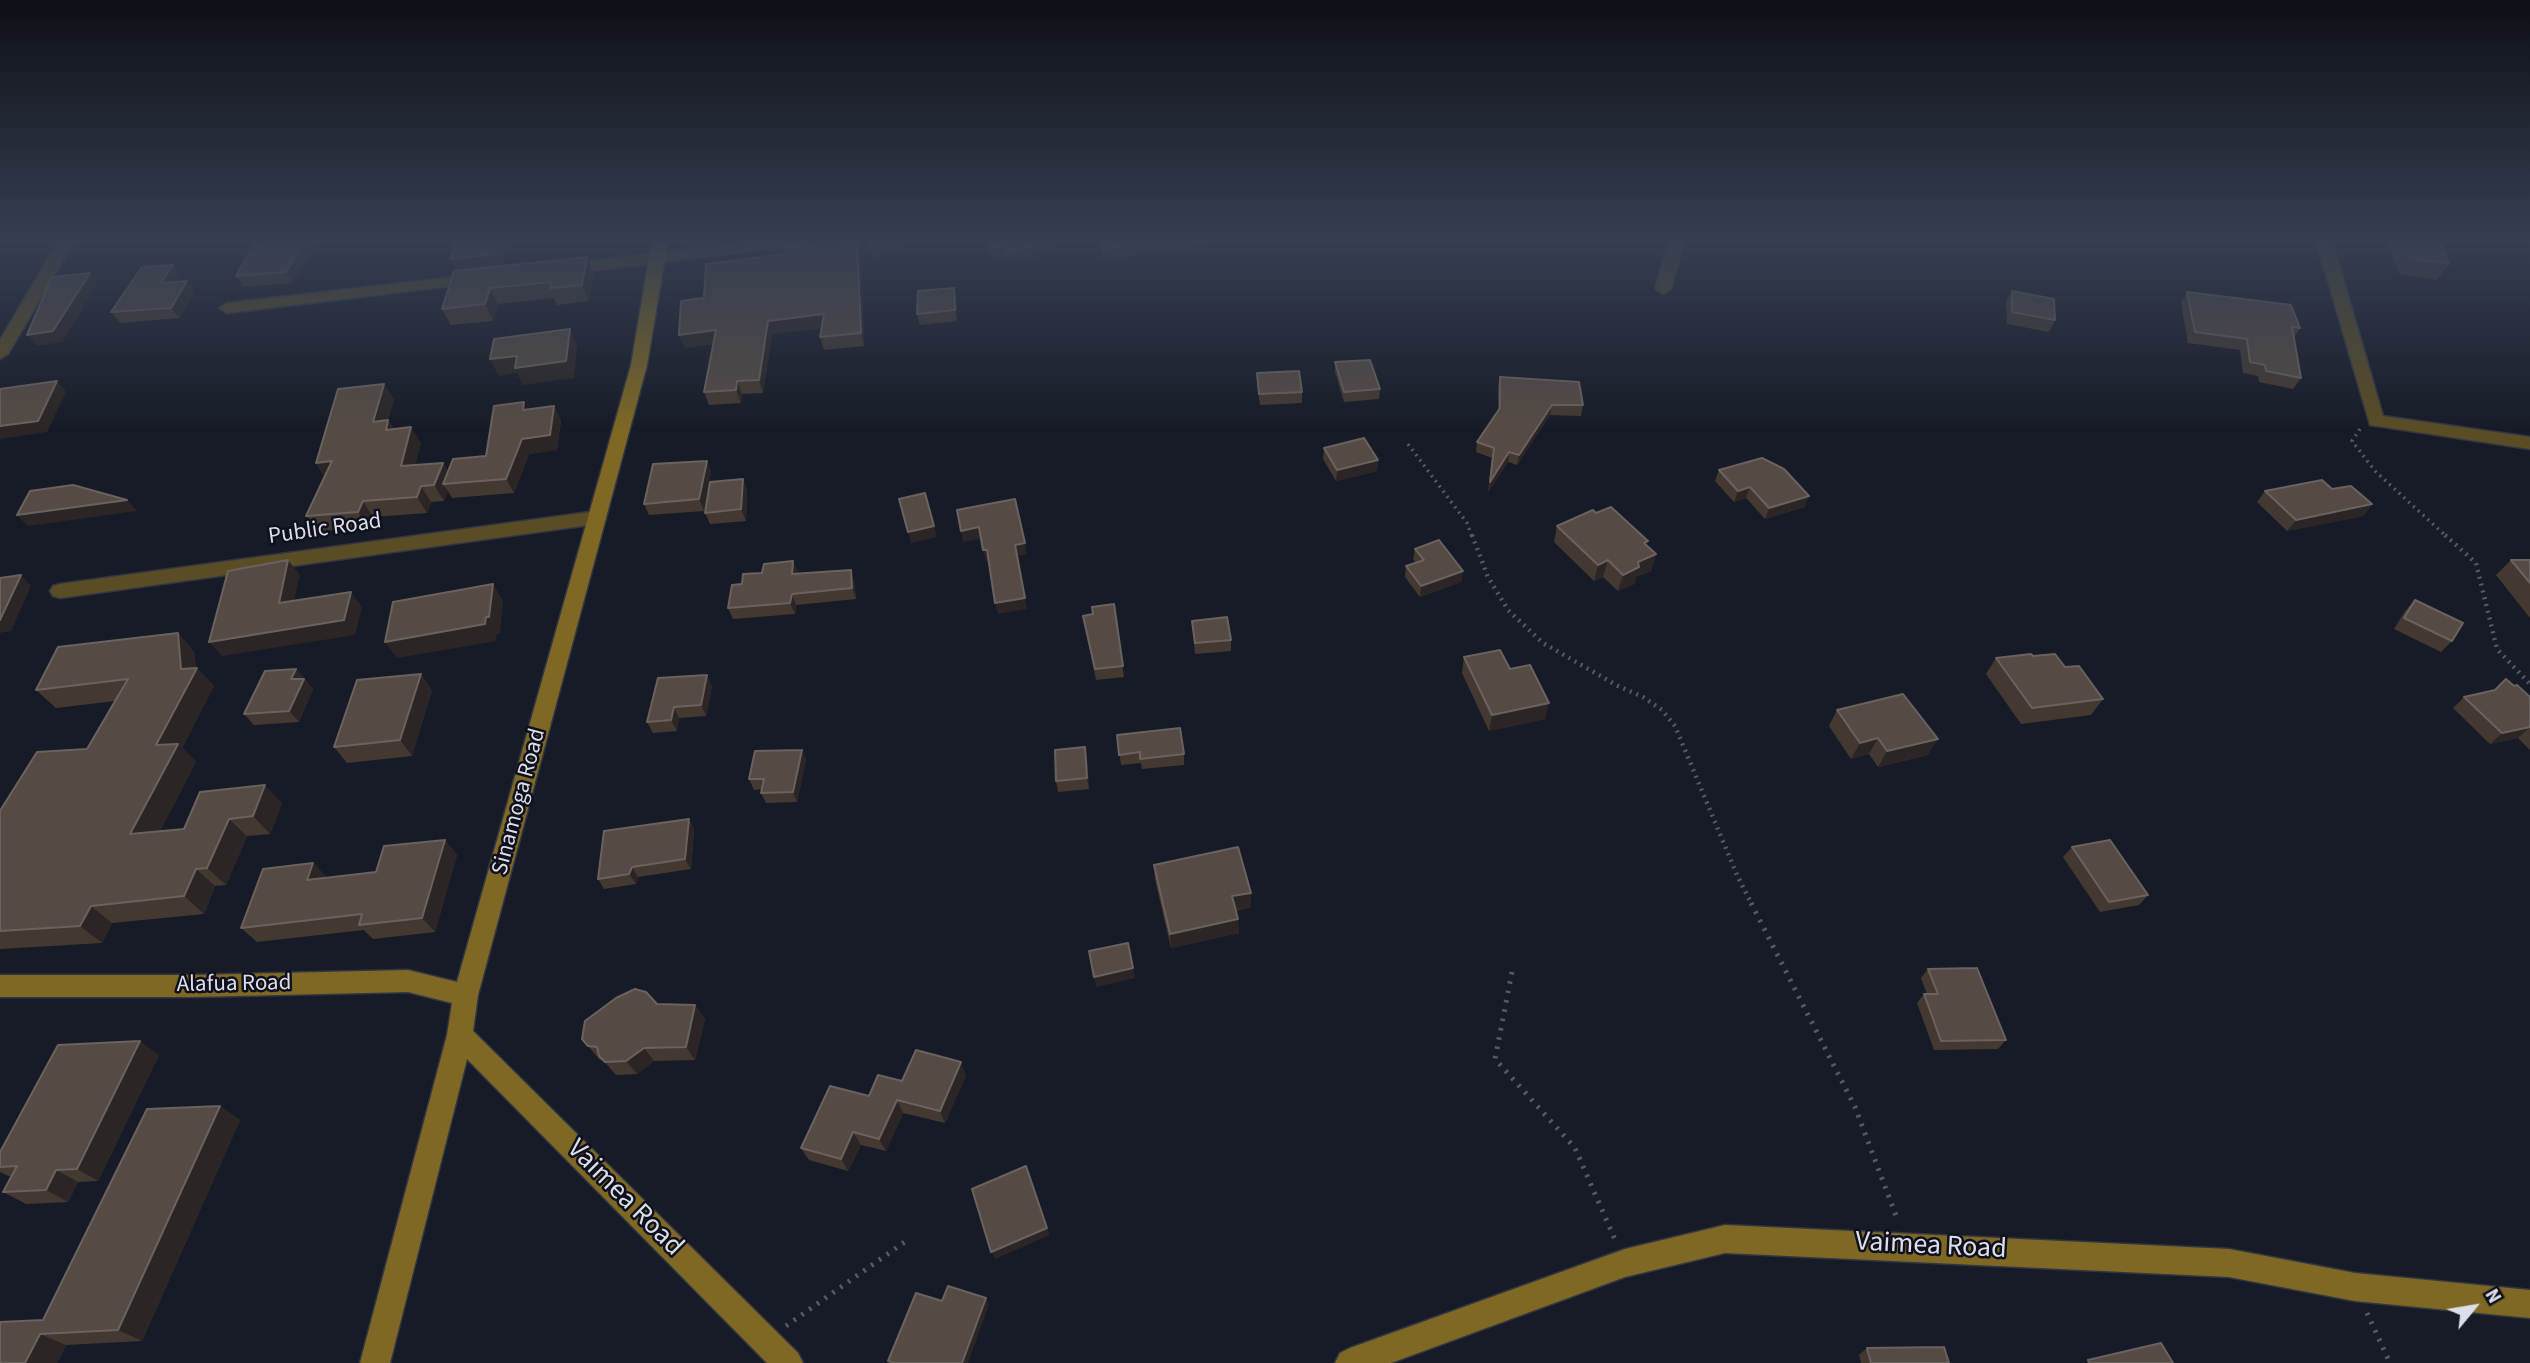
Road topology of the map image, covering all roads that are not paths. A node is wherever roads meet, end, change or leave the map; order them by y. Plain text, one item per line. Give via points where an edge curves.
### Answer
1 (30, 304) edge
2 (265, 304) edge
3 (650, 304) edge
4 (2342, 304) edge
5 (227, 308) dead end
6 (0, 354) edge
7 (2530, 443) edge
8 (597, 518) junction
9 (60, 591) dead end
10 (0, 986) edge
11 (466, 995) junction
12 (460, 1035) junction
13 (2530, 1304) edge
14 (375, 1363) edge
15 (788, 1363) edge
16 (1350, 1363) edge

1 - 6 street
2 - 5 street
3 - 8 street, Sinamoga Road via 639,365
4 - 7 street via 2376,421
8 - 9 street, Public Road
8 - 11 street, Sinamoga Road
10 - 11 street, Alafua Road via 408,981
11 - 12 street, Sinamoga Road
12 - 14 street, Sinamoga Road
12 - 15 street, Vaimea Road
13 - 16 street, Vaimea Road via 2355,1287 2229,1263 1725,1239 1625,1264

